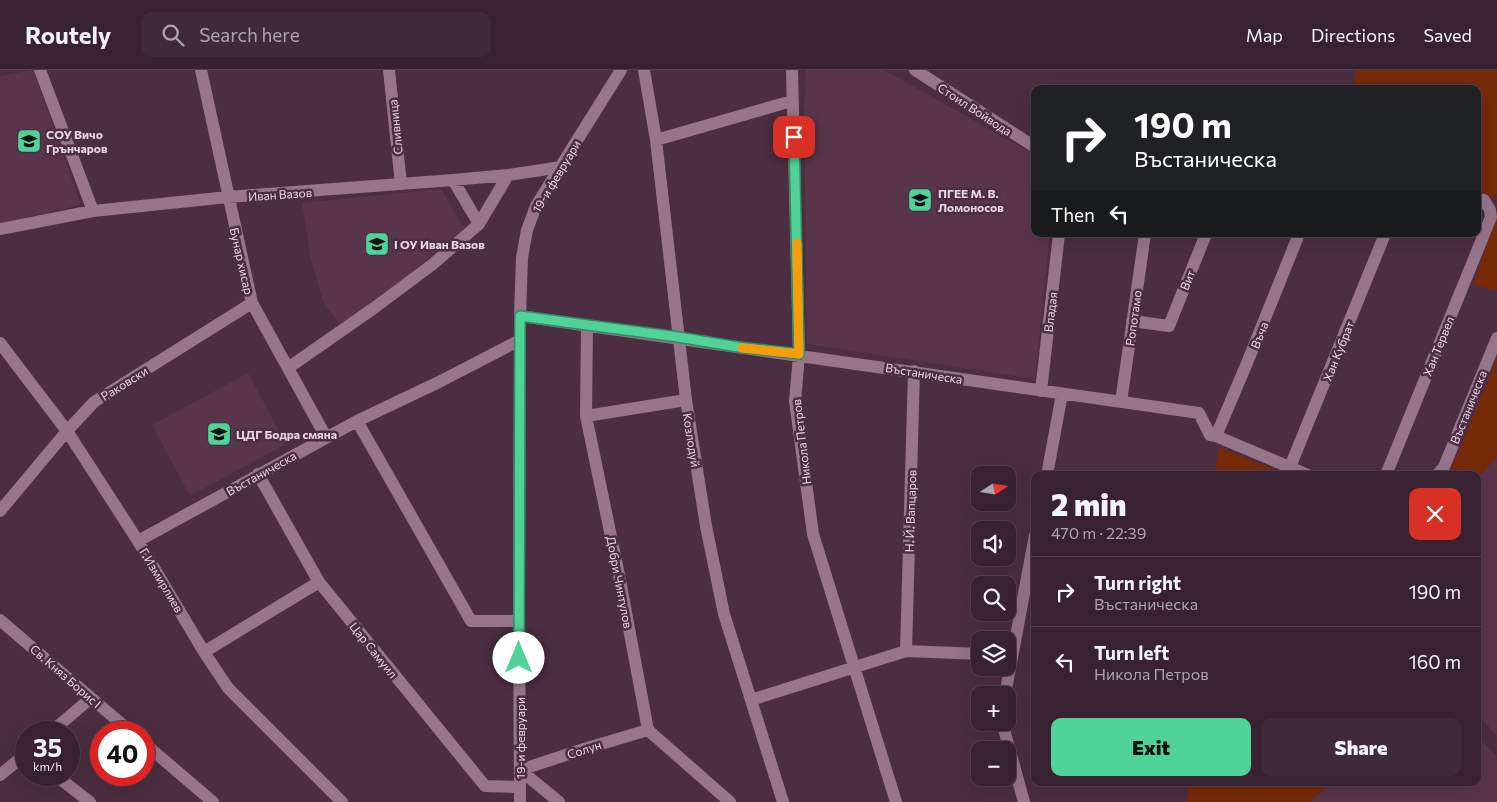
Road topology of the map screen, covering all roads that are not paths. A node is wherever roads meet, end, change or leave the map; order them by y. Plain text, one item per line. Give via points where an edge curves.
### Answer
1 (40, 70) edge
2 (200, 70) edge
3 (389, 70) edge
4 (621, 70) edge
5 (644, 70) edge
6 (792, 70) edge
7 (915, 70) edge
8 (792, 101) junction
9 (656, 140) junction
10 (1031, 144) edge
11 (561, 167) junction
12 (508, 175) junction
13 (453, 180) junction
14 (401, 184) junction
15 (228, 197) junction
16 (1481, 200) edge
17 (93, 211) junction
18 (479, 224) junction
19 (0, 230) edge
20 (1059, 237) edge
21 (1145, 237) edge
22 (1205, 237) edge
23 (1298, 237) edge
24 (1384, 237) edge
25 (252, 303) junction
26 (520, 316) junction
27 (1132, 320) junction
28 (587, 325) junction
29 (678, 337) junction
30 (1497, 338) edge
31 (520, 340) junction
32 (0, 342) edge
33 (799, 354) junction
34 (288, 368) junction
35 (914, 371) junction
36 (1041, 391) junction
37 (1062, 394) junction
38 (686, 400) junction
39 (1120, 402) junction
40 (586, 416) junction
41 (356, 421) junction
42 (68, 431) junction
43 (1216, 436) junction
44 (326, 437) junction
45 (1290, 468) junction
46 (1047, 471) edge
47 (1298, 471) edge
48 (1388, 471) edge
49 (1440, 471) edge
50 (258, 474) junction
51 (0, 512) edge
52 (138, 541) junction
53 (1031, 555) edge
54 (318, 582) junction
55 (0, 620) edge
56 (519, 621) junction
57 (1015, 631) edge
58 (906, 651) junction
59 (204, 652) junction
60 (971, 654) edge
61 (854, 666) junction
62 (91, 698) junction
63 (751, 700) junction
64 (64, 721) edge
65 (119, 721) edge
66 (648, 730) junction
67 (1004, 731) edge
68 (155, 753) edge
69 (15, 761) edge
70 (2, 770) edge
71 (520, 770) junction
72 (70, 786) edge
73 (520, 787) junction
74 (211, 801) edge
75 (90, 802) edge
76 (342, 802) edge
77 (520, 802) edge
78 (559, 802) edge
79 (730, 802) edge
80 (783, 802) edge
81 (896, 802) edge
82 (1024, 802) edge

1 - 17 street
2 - 15 street, Бунар хисар
3 - 14 street, Сливница
4 - 11 street, 19-и февруари
5 - 9 street, Козлодуй
6 - 8 street, Никола Петров
7 - 10 street, Стоил Войвода
8 - 9 street
8 - 33 street, Никола Петров
9 - 29 street, Козлодуй
11 - 12 street, Иван Вазов
11 - 26 street, 19-и февруари via 536,206 527,230 522,258
12 - 13 street, Иван Вазов
12 - 18 street
13 - 14 street, Иван Вазов
13 - 18 street
14 - 15 street, Иван Вазов
15 - 17 street, Иван Вазов
15 - 25 street, Бунар хисар
16 - 48 street, Хан Тервел via 1490,210 1490,217
17 - 19 street, Иван Вазов
18 - 34 street via 433,264
20 - 36 street, Владая
21 - 27 street, Ропотамо
22 - 27 street, Вит via 1169,326
23 - 43 street, Въча
24 - 45 street, Хан Кубрат
25 - 34 street, Бунар хисар
25 - 42 street, Раковски via 94,402
26 - 28 street, Въстаническа
26 - 31 street, 19-и февруари
27 - 39 street, Ропотамо
28 - 29 street, Въстаническа
28 - 40 street, Добри Чинтулов
29 - 33 street, Въстаническа
29 - 38 street, Козлодуй
30 - 49 street, Въстаническа
31 - 41 street, Въстаническа
31 - 56 street, 19-и февруари
32 - 42 street, Г.Измирлиев
33 - 35 street, Въстаническа
33 - 61 street, Никола Петров via 794,401 813,534
34 - 44 street, Бунар хисар
35 - 36 street, Въстаническа
35 - 58 street, Н. Й. Вапцаров
36 - 37 street, Въстаническа
37 - 39 street, Въстаническа
37 - 46 street
38 - 40 street
38 - 63 street, Козлодуй via 724,614
39 - 43 street, Въстаническа via 1199,413 1210,435
40 - 66 street, Добри Чинтулов
41 - 44 street, Въстаническа
41 - 56 street via 471,621
42 - 51 street, Раковски
42 - 52 street, Г.Измирлиев
43 - 45 street, Въстаническа
44 - 50 street, Въстаническа
45 - 47 street, Въстаническа
50 - 52 street, Въстаническа
50 - 54 street, Цар Самуил
52 - 59 street, Г.Измирлиев
53 - 57 street
54 - 59 street
54 - 73 street, Цар Самуил via 485,786
55 - 62 street, Св. Княз Борис I
56 - 71 street, 19-и февруари
58 - 60 street
58 - 61 street
59 - 76 street, Г.Измирлиев via 228,688
61 - 63 street
61 - 81 street, Никола Петров
62 - 64 street
62 - 65 street, Св. Княз Борис I
63 - 80 street, Козлодуй
66 - 71 street, Солун
66 - 79 street
67 - 82 street
68 - 74 street
69 - 70 street
71 - 73 street, 19-и февруари
71 - 78 street
72 - 75 street
73 - 77 street, 19-и февруари

